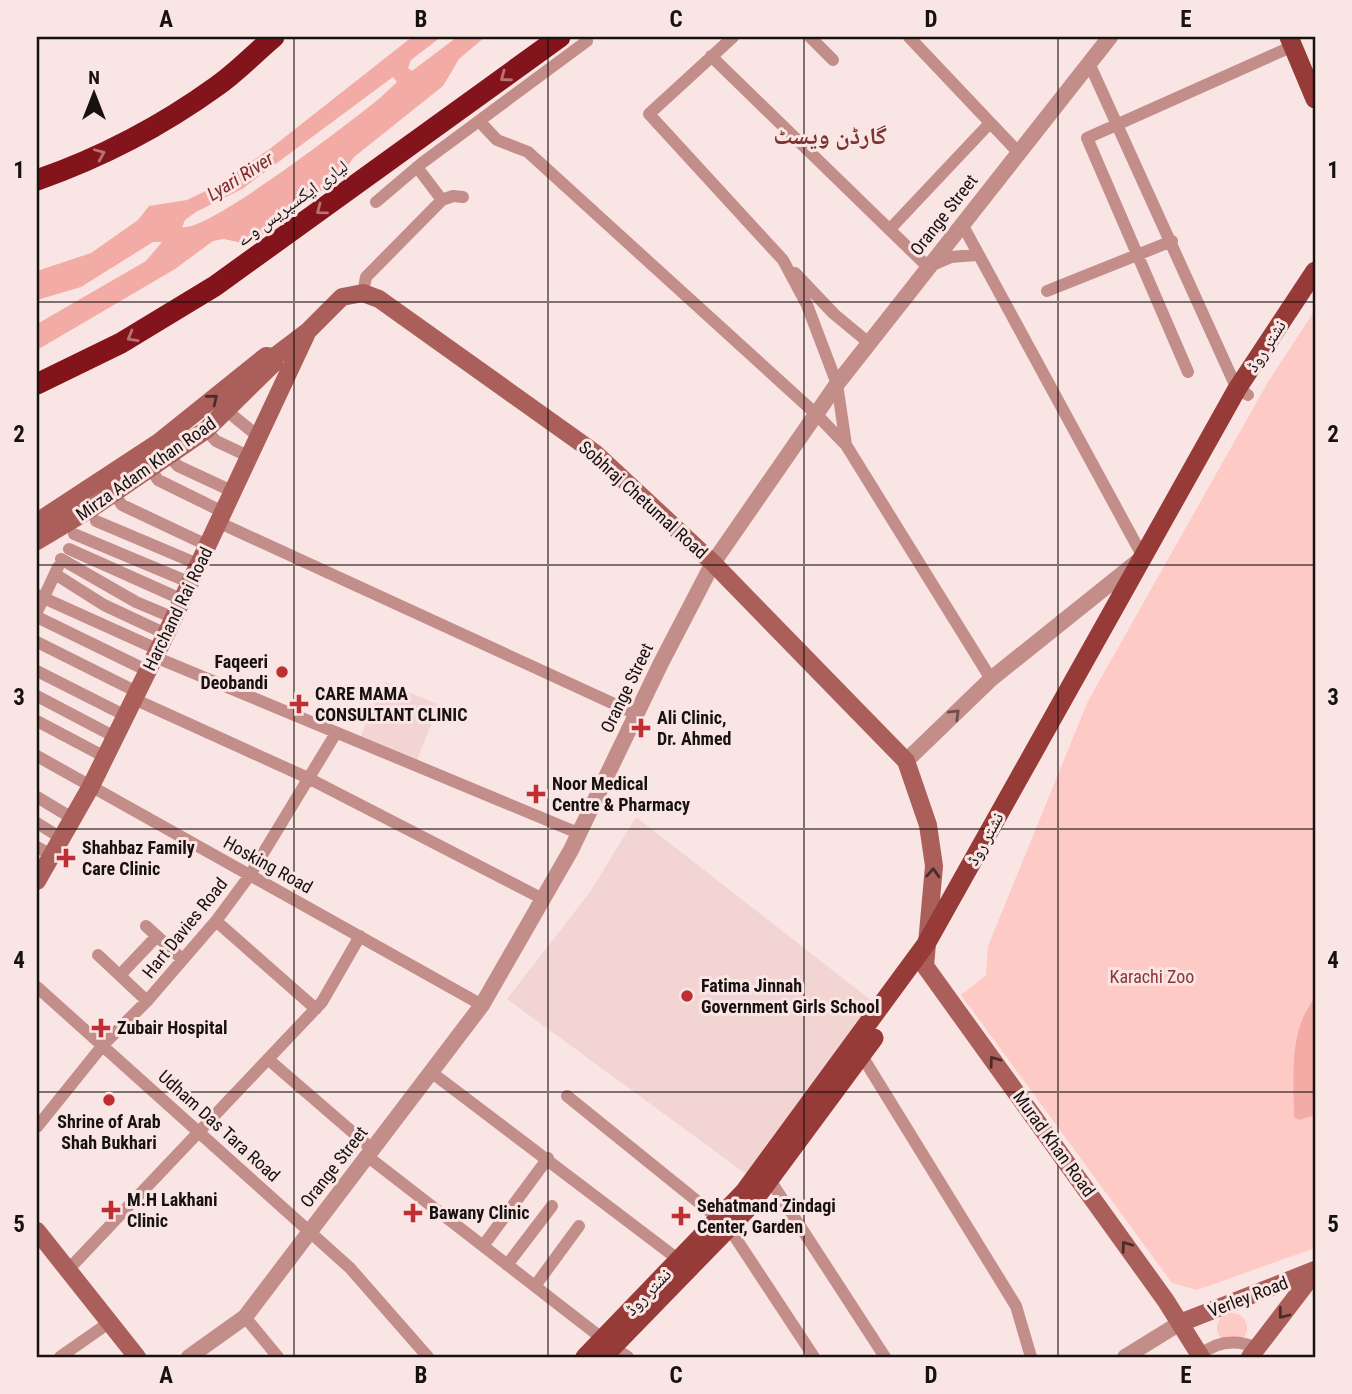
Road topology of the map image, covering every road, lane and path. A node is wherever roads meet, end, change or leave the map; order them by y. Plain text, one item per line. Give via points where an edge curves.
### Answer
1 (274, 37) edge
2 (560, 37) edge
3 (733, 37) edge
4 (810, 37) edge
5 (1110, 37) edge
6 (914, 39) edge
7 (587, 41) dead end
8 (1291, 41) edge
9 (711, 56) junction
10 (833, 60) dead end
11 (1089, 63) junction
12 (1315, 99) edge
13 (479, 121) junction
14 (990, 123) junction
15 (1118, 123) junction
16 (1018, 152) junction
17 (418, 167) junction
18 (37, 180) edge
19 (463, 197) dead end
20 (442, 200) junction
21 (376, 202) dead end
22 (962, 224) junction
23 (890, 229) junction
24 (1172, 240) junction
25 (976, 255) junction
26 (1135, 256) junction
27 (783, 260) junction
28 (928, 267) junction
29 (1315, 271) edge
30 (1047, 291) dead end
31 (363, 293) junction
32 (1315, 294) edge
33 (307, 332) junction
34 (869, 343) junction
35 (274, 357) junction
36 (1188, 372) dead end
37 (37, 384) edge
38 (837, 384) junction
39 (1242, 392) junction
40 (228, 411) junction
41 (816, 414) junction
42 (206, 430) junction
43 (259, 437) junction
44 (846, 445) junction
45 (169, 456) junction
46 (250, 457) junction
47 (150, 468) junction
48 (234, 492) junction
49 (114, 494) junction
50 (222, 518) junction
51 (96, 520) dead end
52 (37, 522) edge
53 (75, 526) junction
54 (37, 541) edge
55 (209, 546) junction
56 (65, 554) junction
57 (1143, 557) junction
58 (713, 563) junction
59 (200, 565) junction
60 (55, 574) junction
61 (191, 583) junction
62 (40, 597) edge
63 (183, 600) junction
64 (37, 612) edge
65 (37, 617) edge
66 (37, 642) edge
67 (160, 646) junction
68 (37, 671) edge
69 (991, 680) junction
70 (37, 696) edge
71 (136, 696) junction
72 (636, 714) junction
73 (126, 716) junction
74 (37, 721) edge
75 (336, 733) junction
76 (115, 737) junction
77 (37, 756) edge
78 (105, 757) junction
79 (906, 761) junction
80 (308, 778) junction
81 (90, 788) junction
82 (37, 797) edge
83 (72, 818) junction
84 (37, 823) edge
85 (578, 833) junction
86 (61, 838) junction
87 (44, 851) edge
88 (38, 874) edge
89 (250, 875) junction
90 (543, 899) junction
91 (216, 920) junction
92 (146, 926) dead end
93 (157, 936) junction
94 (360, 936) junction
95 (926, 944) junction
96 (98, 955) dead end
97 (182, 959) junction
98 (925, 965) junction
99 (120, 975) junction
100 (37, 987) edge
101 (147, 1001) junction
102 (482, 1005) junction
103 (316, 1009) junction
104 (103, 1045) junction
105 (862, 1056) junction
106 (269, 1060) junction
107 (431, 1072) junction
108 (567, 1096) dead end
109 (37, 1127) edge
110 (199, 1132) junction
111 (369, 1153) junction
112 (548, 1158) junction
113 (770, 1180) junction
114 (552, 1206) dead end
115 (724, 1223) junction
116 (579, 1226) dead end
117 (37, 1231) edge
118 (309, 1231) junction
119 (482, 1246) junction
120 (679, 1260) junction
121 (507, 1265) junction
122 (68, 1270) junction
123 (1315, 1271) edge
124 (535, 1286) junction
125 (245, 1317) junction
126 (110, 1322) junction
127 (1180, 1323) junction
128 (612, 1350) edge
129 (1253, 1353) edge
130 (1200, 1356) edge
131 (60, 1357) edge
132 (137, 1357) edge
133 (189, 1357) edge
134 (278, 1357) edge
135 (428, 1357) edge
136 (585, 1357) edge
137 (814, 1357) edge
138 (884, 1357) edge
139 (1031, 1357) edge
140 (1125, 1357) edge

18 -> 1 highway via 111,149 160,121 218,86
2 -> 37 highway, لیاری ایکسپریس وے via 215,286 121,343
3 - 9 street
4 - 10 street
5 - 11 street, Orange Street
6 - 14 street
7 - 13 street
8 - 12 main road
8 - 15 street
9 - 23 street
9 - 27 street via 649,112
11 - 15 street
11 - 16 street, Orange Street
13 - 17 street
13 - 41 street via 497,140 528,152
14 - 16 street
14 - 23 street
15 - 24 street
15 - 26 street via 1090,134 1086,141
16 - 22 street, Orange Street
17 - 20 street
17 - 21 street
19 - 20 street
20 - 31 street via 366,277
22 - 25 street
22 - 28 street, Orange Street
23 - 28 street
24 - 26 street
24 - 39 street
25 - 28 street via 951,257
25 - 57 street
26 - 30 street
26 - 36 street
27 - 34 street
27 - 38 street via 807,305
28 - 34 street, Orange Street
29 - 39 main road, نشتر روڈ
31 - 33 main road, Mirza Adam Khan Road via 342,297
31 - 58 main road, Sobhraj Chetumal Road via 379,299 595,453
32 - 39 main road, نشتر روڈ
33 - 35 main road, Mirza Adam Khan Road
33 - 43 main road, Harchand Rai Road
34 - 38 street, Orange Street
35 - 40 main road, Mirza Adam Khan Road via 274,363
52 -> 35 main road, Mirza Adam Khan Road via 159,442 266,356
38 - 41 street, Orange Street
38 - 44 street
39 - 57 main road, نشتر روڈ
39 - 98 main road, نشتر روڈ
40 - 42 main road, Mirza Adam Khan Road
40 - 43 street
41 - 44 street
41 - 58 street, Orange Street
42 - 45 main road, Mirza Adam Khan Road
42 - 46 street via 216,441
43 - 46 main road, Harchand Rai Road
44 - 69 street
45 - 47 main road, Mirza Adam Khan Road
45 - 48 street via 178,466
46 - 48 main road, Harchand Rai Road
47 - 49 main road, Mirza Adam Khan Road
47 - 50 street via 158,480
48 - 50 main road, Harchand Rai Road
49 - 53 main road, Mirza Adam Khan Road
49 - 55 street via 122,505
50 - 55 main road, Harchand Rai Road
50 - 72 street
51 - 59 street
53 - 54 main road, Mirza Adam Khan Road
53 - 56 street
53 - 61 street
55 - 59 main road, Harchand Rai Road
56 - 60 street
56 - 63 street
56 - 67 street via 136,602
57 - 69 street
57 - 95 main road, نشتر روڈ
58 - 72 street, Orange Street
58 - 79 main road, Sobhraj Chetumal Road
59 - 61 main road, Harchand Rai Road
60 - 62 street
60 - 67 street
61 - 63 main road, Harchand Rai Road
62 - 64 street
62 - 67 street
63 - 67 main road, Harchand Rai Road
65 - 67 street
66 - 71 street
67 - 71 main road, Harchand Rai Road
67 - 75 street
68 - 73 street
79 -> 69 street
70 - 76 street
71 - 73 main road, Harchand Rai Road
71 - 80 street
72 - 85 street, Orange Street
73 - 76 main road, Harchand Rai Road
74 - 78 street
75 - 80 street, Hart Davies Road
75 - 85 street
76 - 78 main road, Harchand Rai Road
77 - 81 street, Hosking Road
78 - 81 main road, Harchand Rai Road
95 -> 79 main road via 934,866 929,825
80 - 89 street, Hart Davies Road
80 - 90 street
81 - 83 main road, Harchand Rai Road
81 - 89 street, Hosking Road
82 - 83 street
83 - 86 main road, Harchand Rai Road
84 - 86 street
85 - 90 street, Orange Street
86 - 87 main road, Harchand Rai Road
87 - 88 main road, Harchand Rai Road
89 - 91 street, Hart Davies Road
89 - 94 street, Hosking Road
90 - 102 street, Orange Street
91 - 97 street, Hart Davies Road
91 - 103 street
92 - 93 street
93 - 97 street
93 - 99 street
94 - 102 street, Hosking Road
94 - 103 street
95 - 98 main road
95 - 115 main road, نشتر روڈ
96 - 99 street
97 - 101 street, Hart Davies Road
98 - 105 main road, نشتر روڈ
127 -> 98 main road, Murad Khan Road
99 - 101 street
100 - 104 street, Udham Das Tara Road
101 - 104 street, Hart Davies Road
102 - 107 street, Orange Street
103 - 106 street
104 - 109 street, Hart Davies Road
104 - 110 street, Udham Das Tara Road
105 - 113 main road, نشتر روڈ
105 - 139 street via 1016,1306
106 - 110 street
106 - 111 street
107 - 111 street, Orange Street
107 - 112 street
108 - 115 street
110 - 118 street, Udham Das Tara Road
110 - 122 street
111 - 118 street, Orange Street
111 - 119 street
112 - 119 street
112 - 120 street
113 - 115 main road, نشتر روڈ
113 - 138 street
114 - 121 street
115 - 120 main road, نشتر روڈ
115 - 128 main road, نشتر روڈ
115 - 137 street
116 - 124 street
117 - 122 main road
118 - 125 street, Orange Street
118 - 135 street, Udham Das Tara Road via 350,1268
119 - 121 street
120 - 128 main road, نشتر روڈ
121 - 124 street
122 - 126 main road
123 - 127 main road, Verley Road
123 -> 129 main road
124 - 128 street
125 - 133 street, Orange Street
125 - 134 street
126 - 131 street
126 - 132 main road
127 - 130 main road, Murad Khan Road
127 - 140 street
128 - 136 main road, نشتر روڈ
129 - 130 street via 1233,1342 1219,1344

